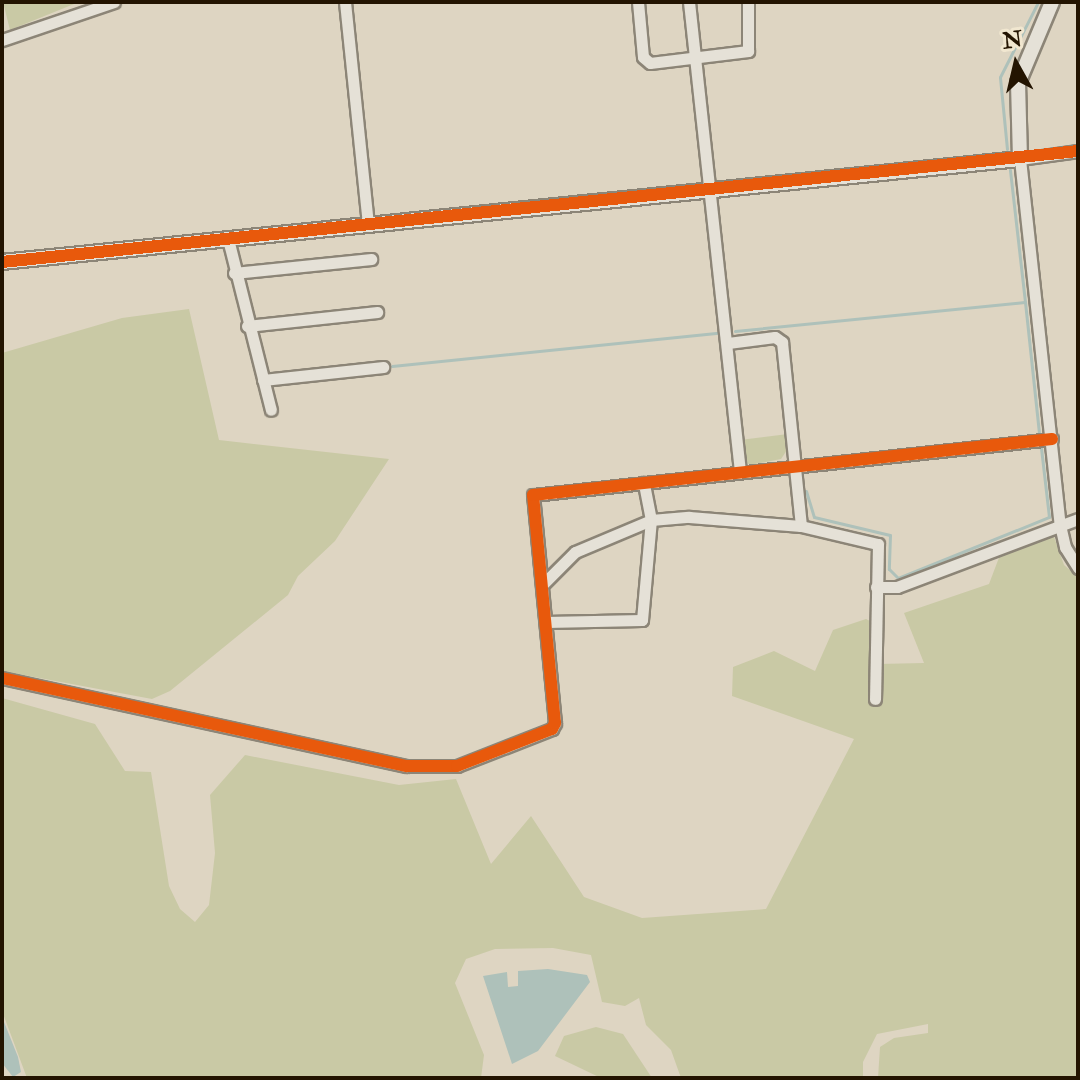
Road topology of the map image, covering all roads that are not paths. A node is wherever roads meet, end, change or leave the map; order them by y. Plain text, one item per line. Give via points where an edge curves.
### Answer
1 (114, 2) edge
2 (345, 2) edge
3 (638, 2) edge
4 (689, 2) edge
5 (748, 2) edge
6 (1052, 2) edge
7 (2, 40) edge
8 (698, 57) junction
9 (1078, 151) edge
10 (1020, 159) junction
11 (711, 190) junction
12 (368, 225) junction
13 (228, 239) junction
14 (371, 259) dead end
15 (2, 262) edge
16 (234, 273) junction
17 (377, 312) dead end
18 (247, 326) junction
19 (728, 343) junction
20 (383, 367) dead end
21 (263, 380) junction
22 (271, 410) dead end
23 (1052, 439) junction
24 (791, 466) junction
25 (740, 469) junction
26 (644, 483) junction
27 (1078, 519) edge
28 (651, 520) junction
29 (1060, 525) junction
30 (801, 526) junction
31 (1078, 568) edge
32 (544, 583) junction
33 (876, 587) junction
34 (546, 622) junction
35 (2, 678) edge
36 (875, 699) dead end

1 - 7 street
2 - 12 street
3 - 8 street via 645,61
4 - 8 street
5 - 8 street via 748,51
6 - 10 street via 1018,83
8 - 11 street
9 - 10 street
10 - 11 street
10 - 23 street
11 - 12 street
11 - 19 street
12 - 13 street
13 - 15 street
13 - 16 street
14 - 16 street
16 - 18 street
17 - 18 street
18 - 21 street
19 - 24 street via 781,340
19 - 25 street
20 - 21 street
21 - 22 street
23 - 24 street
23 - 29 street
24 - 25 street
24 - 30 street
25 - 26 street
26 - 28 street
26 - 32 street via 533,495
27 - 29 street
28 - 30 street via 689,517
28 - 32 street via 575,552
28 - 34 street via 642,620
29 - 31 street
29 - 33 street via 897,587
30 - 33 street via 875,542 880,553
32 - 34 street
33 - 36 street
34 - 35 street via 552,729 446,768 384,761

